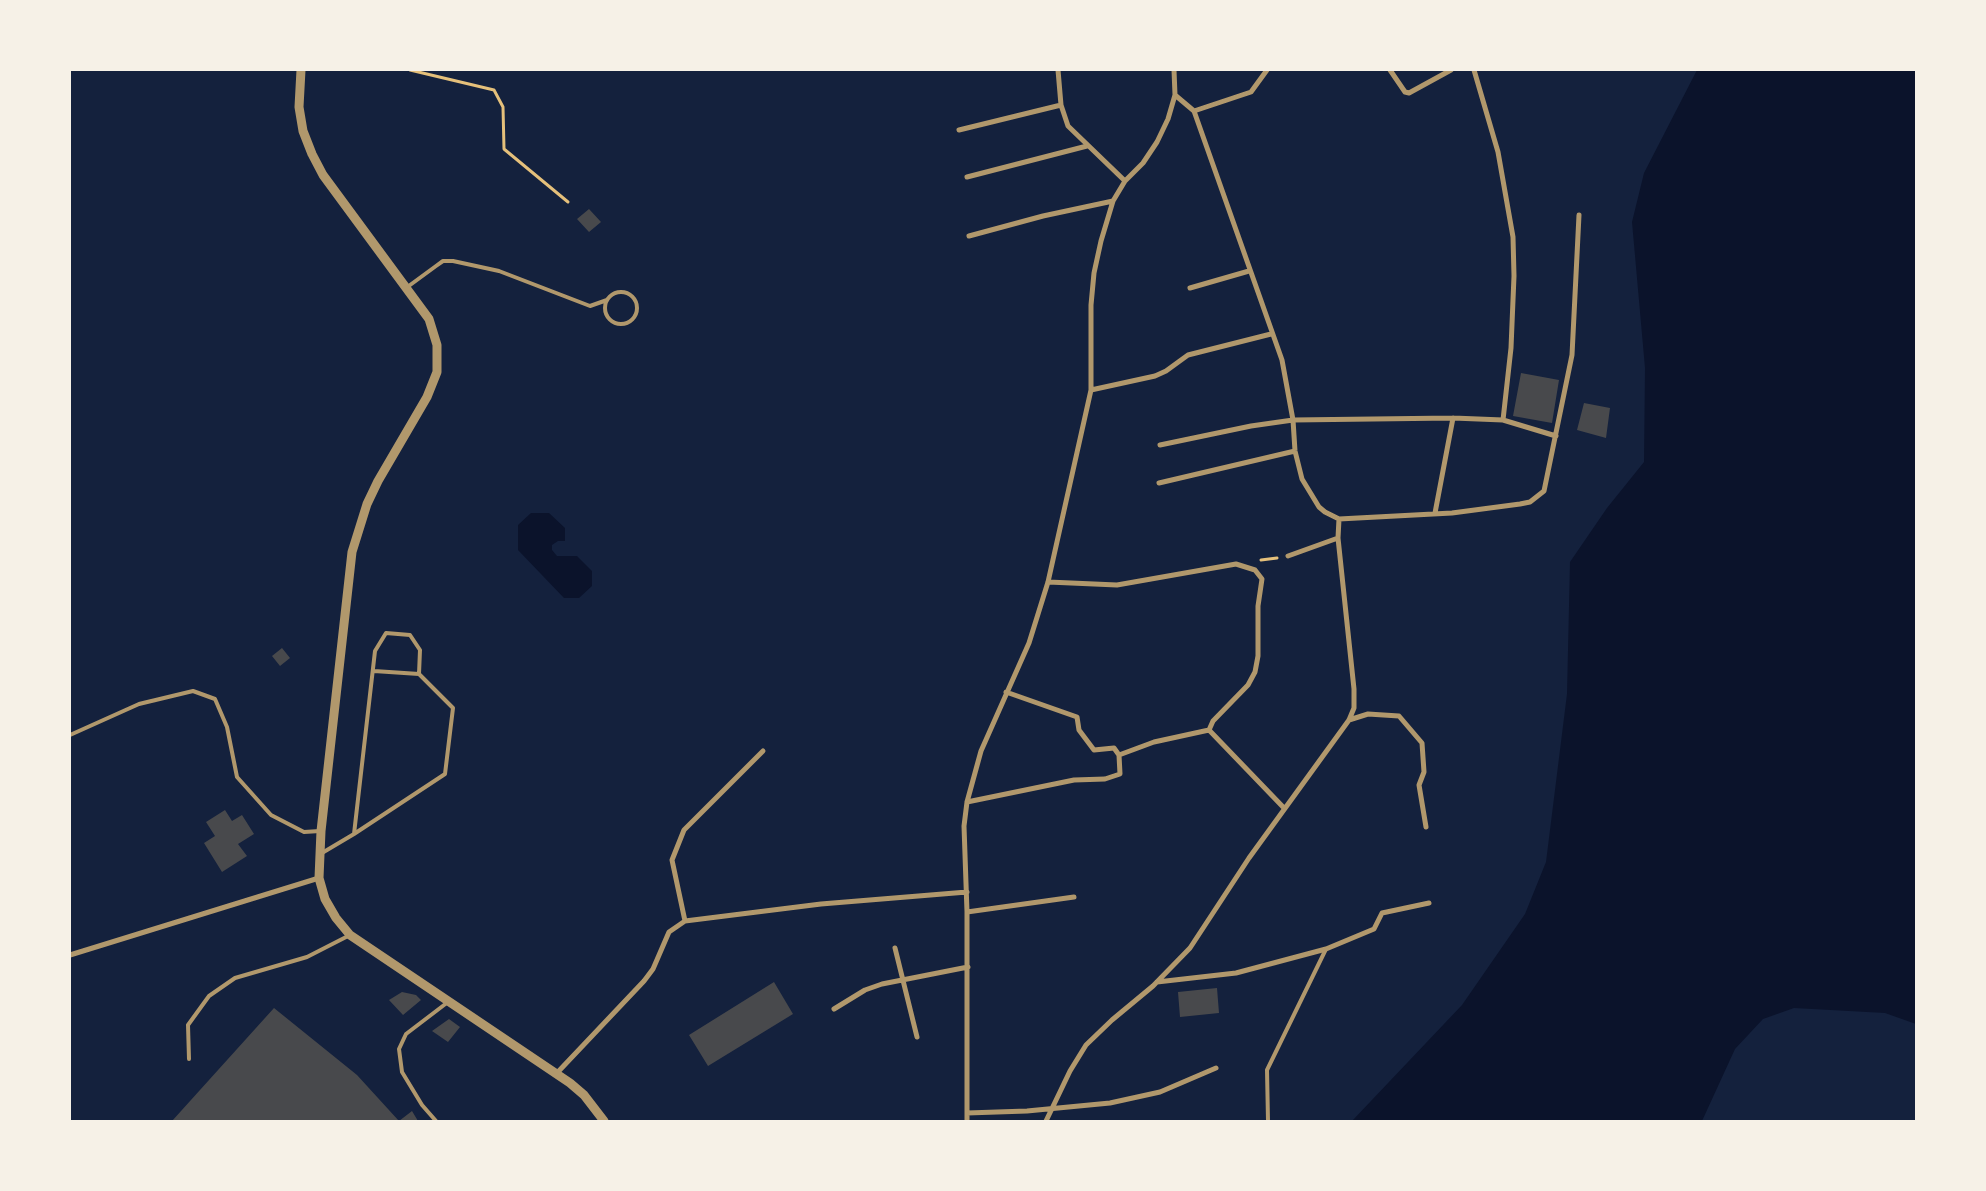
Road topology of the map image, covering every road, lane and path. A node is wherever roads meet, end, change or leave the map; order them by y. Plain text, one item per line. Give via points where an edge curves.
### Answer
1 (301, 70) edge
2 (410, 70) edge
3 (1058, 70) edge
4 (1174, 70) edge
5 (1267, 70) edge
6 (1390, 70) edge
7 (1452, 70) edge
8 (1474, 70) edge
9 (1175, 95) junction
10 (1061, 106) junction
11 (1194, 111) junction
12 (958, 130) dead end
13 (1087, 146) junction
14 (967, 177) dead end
15 (1125, 181) junction
16 (1113, 200) junction
17 (568, 202) dead end
18 (1579, 215) dead end
19 (969, 236) dead end
20 (1250, 271) junction
21 (406, 288) junction
22 (1190, 288) dead end
23 (607, 300) junction
24 (1271, 334) junction
25 (1091, 390) junction
26 (1453, 418) junction
27 (1293, 420) junction
28 (1503, 420) junction
29 (1556, 436) junction
30 (1160, 445) dead end
31 (1295, 451) junction
32 (1159, 483) dead end
33 (1435, 513) junction
34 (1339, 519) junction
35 (1338, 538) junction
36 (1288, 556) dead end
37 (1048, 582) junction
38 (374, 670) junction
39 (419, 674) junction
40 (1006, 692) junction
41 (1349, 720) junction
42 (1209, 730) junction
43 (70, 735) edge
44 (763, 751) dead end
45 (1119, 755) junction
46 (967, 802) junction
47 (1284, 808) junction
48 (1426, 827) dead end
49 (321, 831) junction
50 (354, 834) junction
51 (320, 854) junction
52 (319, 878) junction
53 (967, 892) junction
54 (1074, 897) dead end
55 (1429, 903) dead end
56 (967, 912) junction
57 (685, 921) junction
58 (350, 936) junction
59 (895, 948) dead end
60 (1326, 949) junction
61 (70, 955) edge
62 (968, 967) junction
63 (904, 980) junction
64 (1157, 982) junction
65 (448, 1002) junction
66 (834, 1009) dead end
67 (917, 1036) dead end
68 (189, 1059) dead end
69 (1216, 1068) dead end
70 (556, 1074) junction
71 (1053, 1109) junction
72 (967, 1113) junction
73 (436, 1121) edge
74 (604, 1121) edge
75 (967, 1121) edge
76 (1046, 1121) edge
77 (1268, 1121) edge

1 - 21 street via 299,107 303,131 312,154 323,175
2 - 17 path via 494,90 503,107 504,148
3 - 10 street
4 - 9 street
5 - 11 street via 1251,92
6 - 7 street via 1409,93
8 - 28 street via 1498,152 1513,237 1511,348
9 - 11 street
9 - 15 street via 1157,142
10 - 12 street
10 - 13 street via 1068,126
11 - 20 street
13 - 14 street
13 - 15 street
15 - 16 street
16 - 19 street
16 - 25 street via 1094,273
18 - 29 street via 1572,354
20 - 22 street
20 - 24 street
21 - 23 lane via 444,261 453,261 499,271 590,306
21 - 49 street via 429,319 438,345 437,372 427,398 374,488 352,552
23 - 23 lane via 606,314 616,323 623,324 634,315 635,302 631,296 618,292
24 - 25 street via 1188,355 1155,376
24 - 27 street via 1282,360
25 - 37 street
26 - 27 street
26 - 28 street
26 - 33 street
27 - 30 street
27 - 31 street
28 - 29 street
29 - 33 street via 1547,486 1539,496 1520,504
31 - 32 street
31 - 34 street via 1302,479 1313,499 1325,512
33 - 34 street
34 - 35 street
35 - 36 street
35 - 41 street via 1354,689 1354,708
37 - 40 street via 1029,643
37 - 42 street via 1117,585 1236,564 1255,570 1262,579 1255,672 1248,685 1213,721
38 - 39 lane
38 - 39 lane via 375,651 386,633 410,635 420,650
38 - 50 lane
39 - 50 lane via 453,708 445,774
40 - 45 street via 1077,718 1079,730 1094,750 1114,748
40 - 46 street via 980,751
41 - 47 street
41 - 48 street via 1368,714 1399,716 1422,743 1424,772 1419,784
42 - 45 street via 1154,742
42 - 47 street
43 - 49 lane via 139,704 193,691 215,699 228,728 237,777 271,815 304,832
44 - 57 street via 684,830 672,860
45 - 46 street via 1120,774 1105,779 1074,780
46 - 53 street via 964,826
47 - 64 street via 1190,948
49 - 51 street
50 - 51 lane
51 - 52 street
52 - 58 street via 325,899
52 - 61 street
53 - 56 street
53 - 57 street via 821,904
54 - 56 street
55 - 60 street via 1382,913 1374,929
56 - 62 street
57 - 70 street via 669,932 653,969 644,981
58 - 65 street
58 - 68 lane via 307,957 236,978 208,996 188,1025
59 - 63 street
60 - 64 street via 1236,973
60 - 77 lane via 1268,1070
62 - 63 street
62 - 72 street
63 - 66 street via 865,990
63 - 67 street
64 - 71 street via 1086,1045
65 - 70 street
65 - 73 lane via 406,1034 399,1049 402,1072
69 - 71 street via 1160,1092 1110,1103
70 - 74 street via 584,1095
71 - 72 street
71 - 76 street
72 - 75 street

